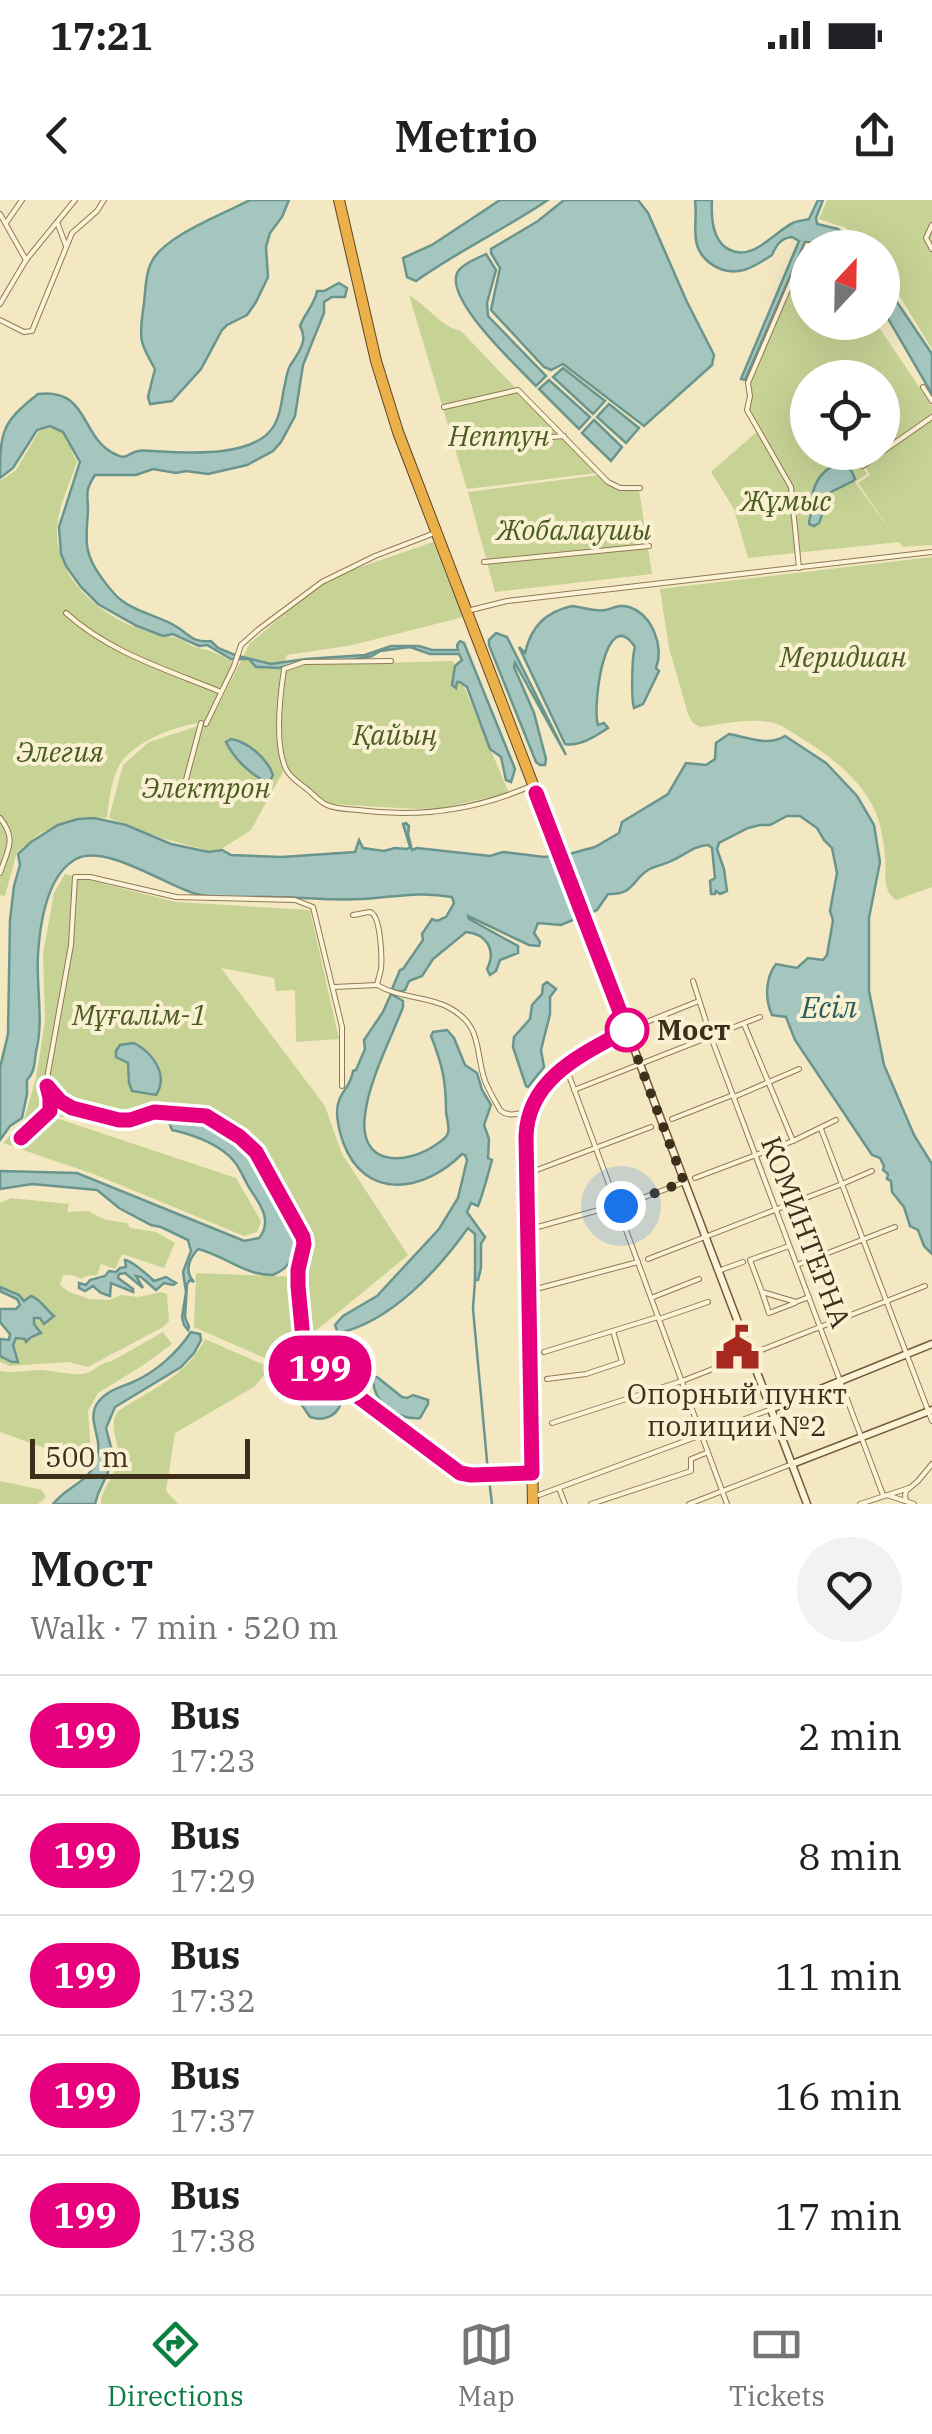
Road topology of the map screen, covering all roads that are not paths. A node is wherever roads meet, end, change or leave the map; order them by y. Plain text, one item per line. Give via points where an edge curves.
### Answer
1 (22, 200) edge
2 (76, 200) edge
3 (104, 200) edge
4 (339, 200) edge
5 (0, 214) edge
6 (58, 222) junction
7 (6, 223) junction
8 (932, 225) edge
9 (72, 233) junction
10 (63, 234) junction
11 (66, 247) junction
12 (932, 248) edge
13 (26, 260) junction
14 (790, 283) edge
15 (0, 304) edge
16 (0, 320) edge
17 (923, 387) dead end
18 (932, 402) edge
19 (444, 407) dead end
20 (932, 416) edge
21 (564, 436) junction
22 (900, 439) edge
23 (454, 445) dead end
24 (640, 488) dead end
25 (436, 532) junction
26 (649, 546) dead end
27 (932, 552) edge
28 (484, 562) dead end
29 (798, 568) junction
30 (467, 612) junction
31 (66, 614) dead end
32 (391, 661) dead end
33 (222, 692) junction
34 (534, 789) junction
35 (183, 791) dead end
36 (0, 818) edge
37 (0, 873) edge
38 (353, 915) dead end
39 (693, 982) dead end
40 (377, 985) junction
41 (334, 987) junction
42 (699, 1001) junction
43 (760, 1017) dead end
44 (744, 1024) junction
45 (627, 1030) junction
46 (711, 1036) junction
47 (565, 1065) junction
48 (640, 1065) junction
49 (799, 1069) dead end
50 (769, 1082) junction
51 (46, 1085) junction
52 (342, 1086) dead end
53 (574, 1090) junction
54 (734, 1096) junction
55 (529, 1114) junction
56 (672, 1119) dead end
57 (836, 1120) dead end
58 (651, 1127) dead end
59 (821, 1130) junction
60 (21, 1138) dead end
61 (794, 1142) junction
62 (596, 1148) junction
63 (756, 1156) junction
64 (872, 1170) dead end
65 (534, 1171) dead end
66 (695, 1178) dead end
67 (684, 1182) junction
68 (842, 1184) junction
69 (616, 1204) junction
70 (776, 1210) junction
71 (895, 1227) dead end
72 (534, 1228) dead end
73 (705, 1237) junction
74 (863, 1240) junction
75 (790, 1246) junction
76 (648, 1260) dead end
77 (638, 1262) junction
78 (743, 1262) dead end
79 (797, 1266) junction
80 (718, 1270) junction
81 (699, 1279) dead end
82 (924, 1286) dead end
83 (536, 1289) dead end
84 (762, 1292) junction
85 (809, 1297) junction
86 (651, 1298) junction
87 (886, 1301) junction
88 (708, 1302) dead end
89 (796, 1302) junction
90 (658, 1318) junction
91 (820, 1327) junction
92 (613, 1331) junction
93 (932, 1344) edge
94 (544, 1352) dead end
95 (750, 1354) junction
96 (907, 1354) junction
97 (547, 1379) dead end
98 (682, 1381) junction
99 (840, 1381) junction
100 (771, 1409) junction
101 (930, 1410) edge
102 (932, 1421) edge
103 (552, 1423) dead end
104 (702, 1434) junction
105 (861, 1437) junction
106 (708, 1452) junction
107 (792, 1464) junction
108 (932, 1464) edge
109 (532, 1473) junction
110 (559, 1488) junction
111 (909, 1488) junction
112 (723, 1493) junction
113 (885, 1495) junction
114 (536, 1500) edge
115 (906, 1500) junction
116 (693, 1503) edge
117 (564, 1504) edge
118 (591, 1504) edge
119 (727, 1504) edge
120 (807, 1504) edge
121 (860, 1504) edge
122 (889, 1504) edge
123 (914, 1504) edge

1 - 7 street
2 - 6 street
3 - 9 street
4 - 25 highway via 376,362
5 - 7 street
6 - 10 street
6 - 13 street
7 - 13 street
8 - 12 street via 926,238
9 - 10 street
9 - 11 street
10 - 11 street
11 - 16 street via 32,330
13 - 15 street
14 - 29 street via 748,383 747,410 791,487
17 - 18 street
19 - 21 street via 518,390
20 - 22 street
21 - 23 street
21 - 24 street via 608,482
25 - 30 highway
25 - 33 street via 322,582 260,628 240,645
26 - 28 street
27 - 29 street
29 - 30 street via 508,600
30 - 34 highway
31 - 33 street via 127,654
32 - 34 street via 304,662 284,669 281,754 292,778 328,806 417,814
33 - 35 street via 203,723
34 - 45 highway
36 - 37 street via 10,832
38 - 40 street via 370,912 378,920
39 - 42 street, КОМИНТЕРНА
40 - 41 street
40 - 55 street via 464,1018 476,1034 485,1080 500,1110
41 - 51 street via 312,907 294,900 176,897 76,876
41 - 52 street
42 - 45 street
42 - 46 street, КОМИНТЕРНА
43 - 44 street
44 - 46 street
44 - 50 street
45 - 47 highway
45 - 48 main road
46 - 48 street
46 - 54 street, КОМИНТЕРНА
47 - 53 street
47 - 55 highway
48 - 53 street
48 - 67 main road
49 - 50 street
50 - 54 street
50 - 61 street
51 - 60 street via 50,1111
51 - 109 street via 72,1108 119,1120 154,1112 206,1116 240,1137 256,1152 303,1237 298,1286 304,1349 312,1362 460,1473
53 - 62 street
54 - 56 street
54 - 63 street, КОМИНТЕРНА
55 - 109 highway
57 - 59 street
58 - 62 street
59 - 61 street
59 - 68 street
61 - 63 street
62 - 65 street
62 - 69 street
63 - 66 street
63 - 70 street, КОМИНТЕРНА
64 - 68 street
67 - 69 street
67 - 73 main road
68 - 70 street
68 - 74 street
69 - 72 street
69 - 77 street
70 - 73 street
70 - 75 street, КОМИНТЕРНА
71 - 74 street
73 - 76 street
73 - 80 main road
74 - 79 street
74 - 87 street
75 - 79 street, КОМИНТЕРНА
75 - 84 street via 750,1260
77 - 83 street
77 - 86 street
78 - 80 street
79 - 85 street, КОМИНТЕРНА
80 - 95 main road
81 - 86 street
82 - 87 street
84 - 89 street
84 - 89 street via 769,1313
85 - 89 street
85 - 91 street, КОМИНТЕРНА
86 - 90 street
87 - 91 street
87 - 96 street
88 - 90 street
90 - 92 street
90 - 98 street
91 - 95 street
91 - 99 street, КОМИНТЕРНА
92 - 94 street
92 - 97 street via 622,1362
93 - 96 main road
95 - 98 street
95 - 100 main road
96 - 99 main road
96 - 101 street
98 - 103 street
98 - 104 street
99 - 100 main road
99 - 105 street, КОМИНТЕРНА
100 - 104 street
100 - 107 main road
101 - 102 street
101 - 105 main road
104 - 106 street
104 - 110 street
105 - 107 main road
105 - 113 street, КОМИНТЕРНА
106 - 112 street
106 - 118 street via 690,1461 692,1471
107 - 112 street
107 - 120 main road
108 - 111 street
109 - 114 highway
110 - 114 street
110 - 117 street
111 - 113 street
111 - 115 street
112 - 116 street
112 - 119 street
113 - 115 street
113 - 121 street
113 - 122 street, КОМИНТЕРНА
115 - 123 street

